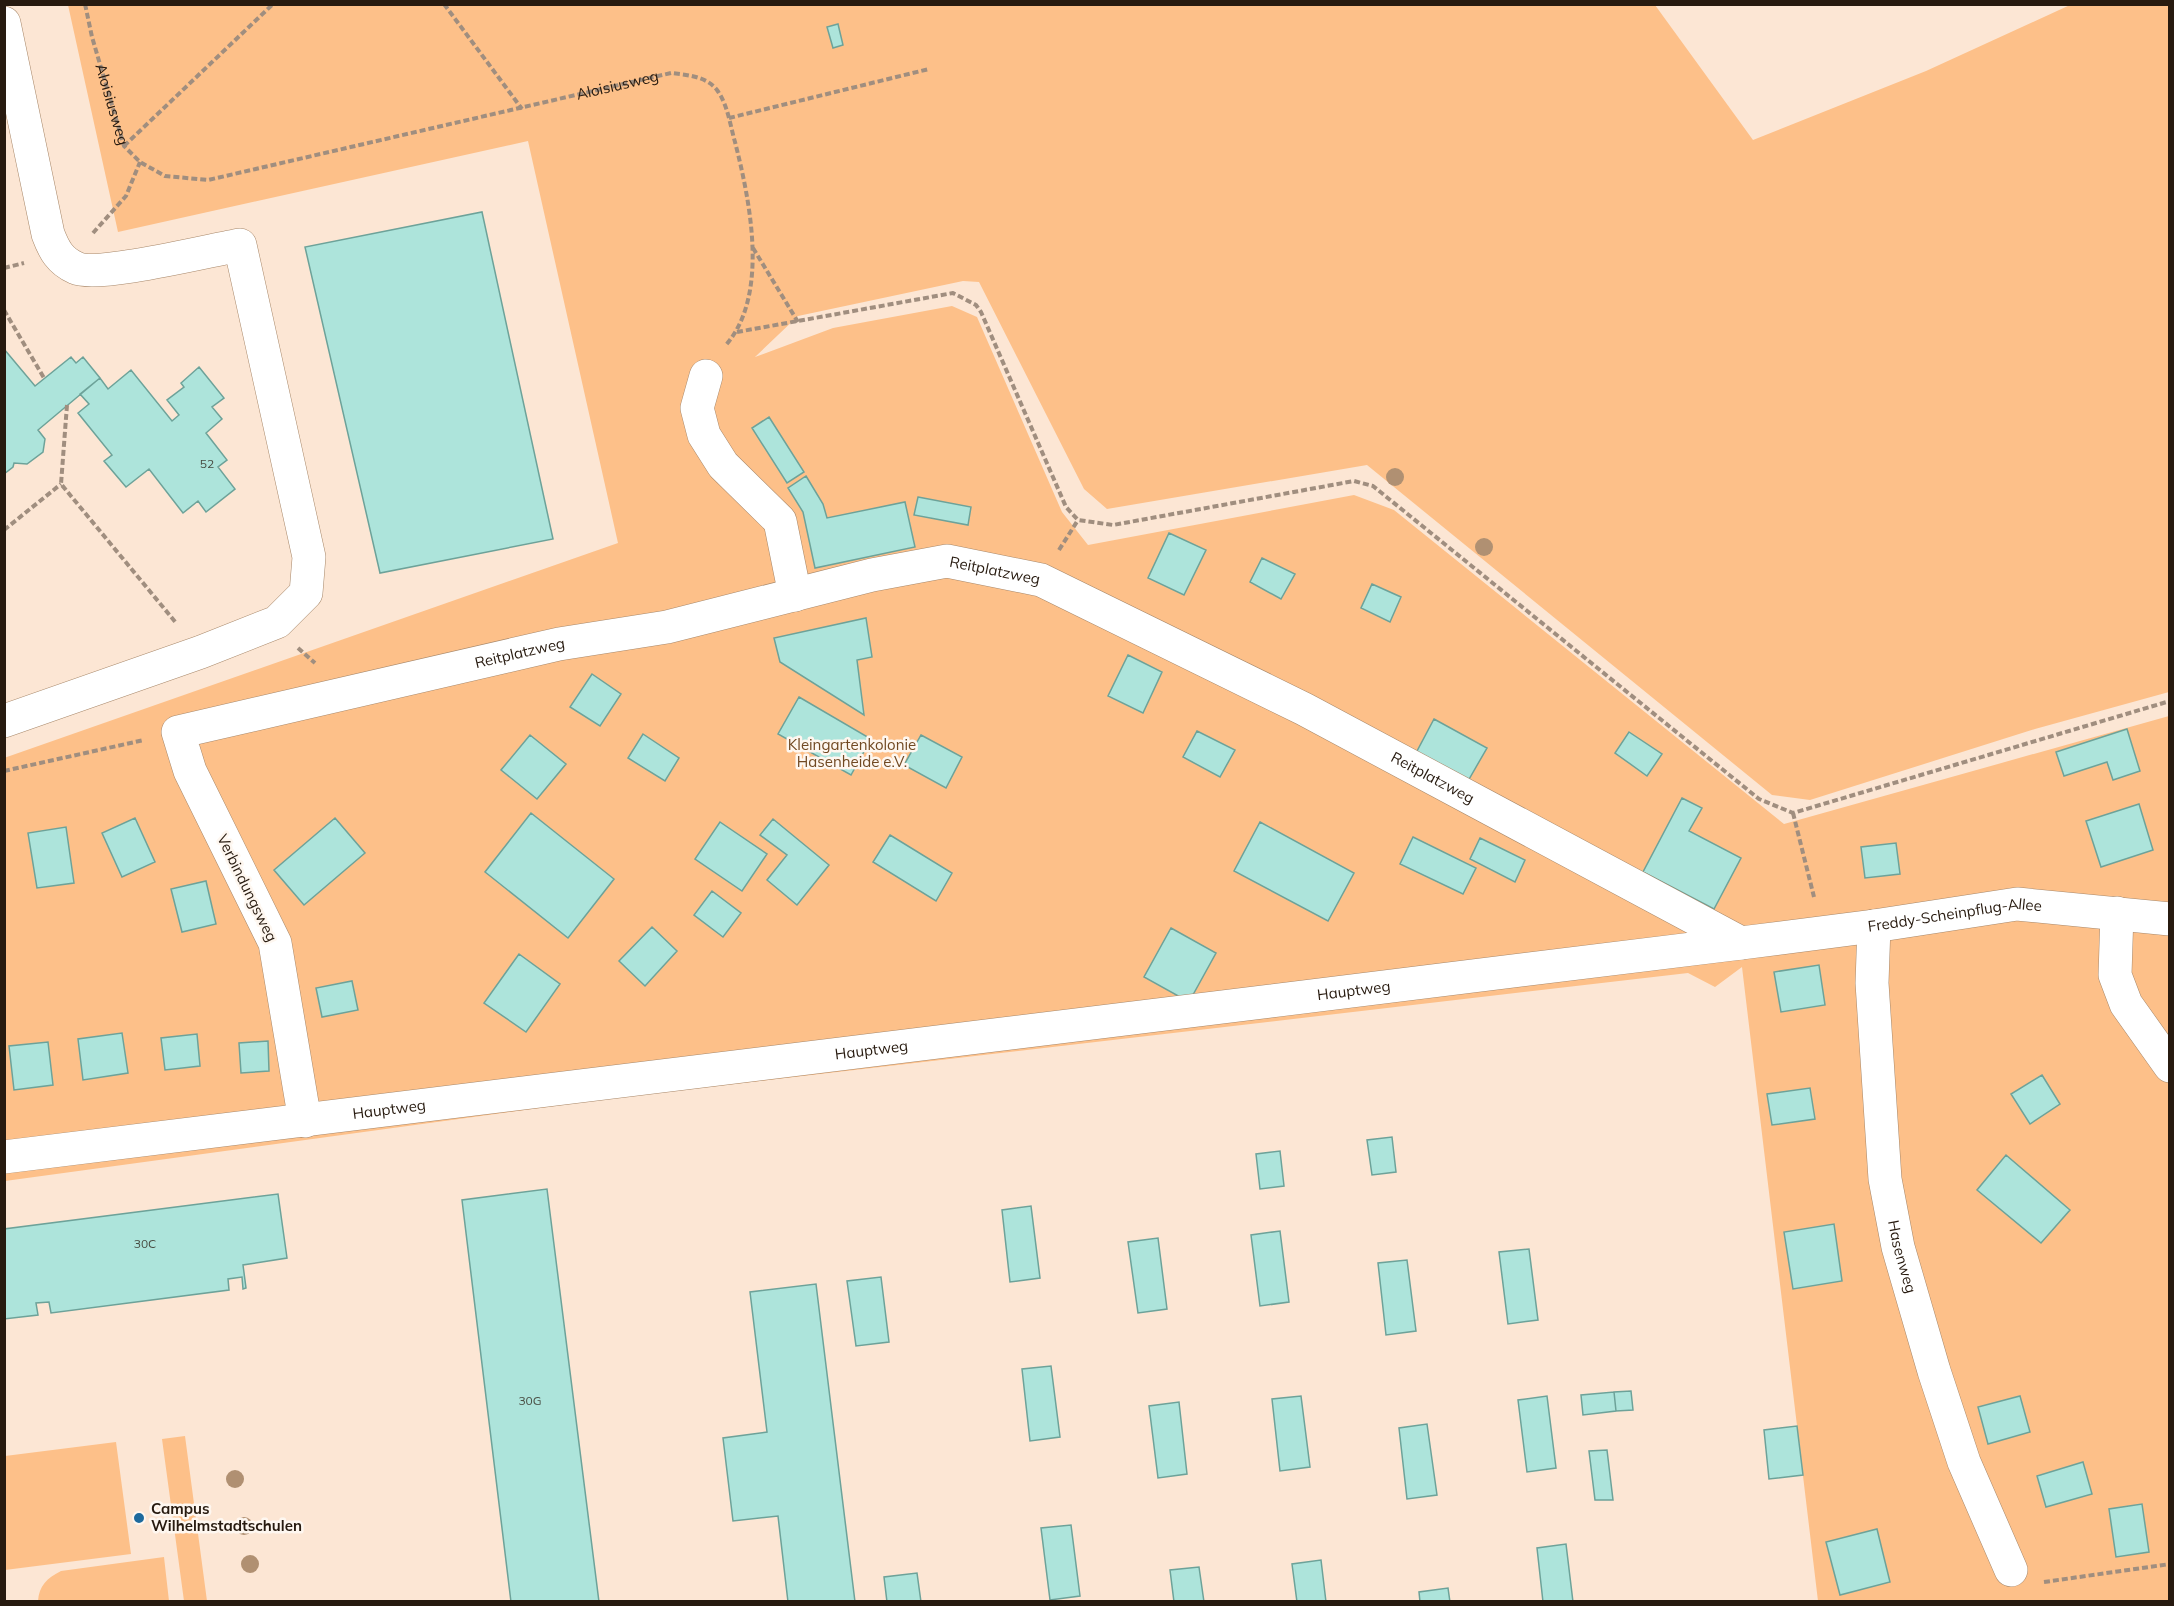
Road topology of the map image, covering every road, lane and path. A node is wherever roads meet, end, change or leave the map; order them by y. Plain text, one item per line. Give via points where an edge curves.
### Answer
1 (85, 4) edge
2 (273, 4) edge
3 (444, 4) edge
4 (4, 23) edge
5 (929, 69) dead end
6 (522, 109) junction
7 (729, 118) junction
8 (124, 146) junction
9 (140, 162) junction
10 (752, 248) junction
11 (78, 269) junction
12 (4, 310) edge
13 (798, 322) junction
14 (737, 332) junction
15 (706, 376) joint
16 (44, 378) dead end
17 (67, 405) dead end
18 (61, 484) junction
19 (4, 530) edge
20 (795, 596) junction
21 (277, 622) junction
22 (201, 652) junction
23 (352, 692) junction
24 (2169, 701) edge
25 (4, 721) edge
26 (178, 732) junction
27 (4, 771) edge
28 (1793, 813) junction
29 (2116, 913) junction
30 (2169, 919) edge
31 (1874, 926) junction
32 (1823, 933) junction
33 (1741, 943) junction
34 (2169, 1066) edge
35 (305, 1121) junction
36 (4, 1157) edge
37 (2169, 1564) edge
38 (2011, 1570) joint

1 - 8 path, Aloisiusweg
2 - 8 path
3 - 6 path
4 - 11 lane via 48,234 57,255
5 - 7 path
6 - 7 path, Aloisiusweg via 670,74 697,76 716,89
6 - 9 path, Aloisiusweg via 208,180 165,176
7 - 10 path, Aloisiusweg via 742,173
8 - 9 path, Aloisiusweg
9 - 11 path via 126,196 91,235
10 - 13 path
10 - 14 path, Aloisiusweg via 747,301
11 - 21 lane via 105,269 240,245 309,557 306,593
12 - 16 path
13 - 14 path
13 - 28 path via 953,293 976,305 1066,507 1078,520 1113,525 1354,481 1372,486 1759,799
14 - 15 path, Aloisiusweg via 716,356
15 - 20 lane via 697,408 704,435 723,465 780,520
17 - 18 path
18 - 19 path
18 - 22 path
20 - 23 lane, Reitplatzweg via 668,627 559,644
20 - 33 lane, Reitplatzweg via 872,575 947,561 1041,580 1304,709
21 - 22 lane
21 - 23 path via 302,654
22 - 25 lane
23 - 26 lane, Reitplatzweg
24 - 28 path
26 - 27 path
26 - 35 lane, Verbindungsweg via 190,771 275,943
28 - 32 path
29 - 30 lane, Freddy-Scheinpflug-Allee
29 - 31 lane, Freddy-Scheinpflug-Allee via 2017,904
29 - 34 lane via 2115,975 2126,1004
31 - 32 lane, Freddy-Scheinpflug-Allee
31 - 38 lane, Hasenweg via 1872,983 1885,1168 1898,1247 1964,1462
32 - 33 lane, Freddy-Scheinpflug-Allee
33 - 35 lane, Hauptweg
35 - 36 lane, Hauptweg
37 - 38 path via 2025,1585

